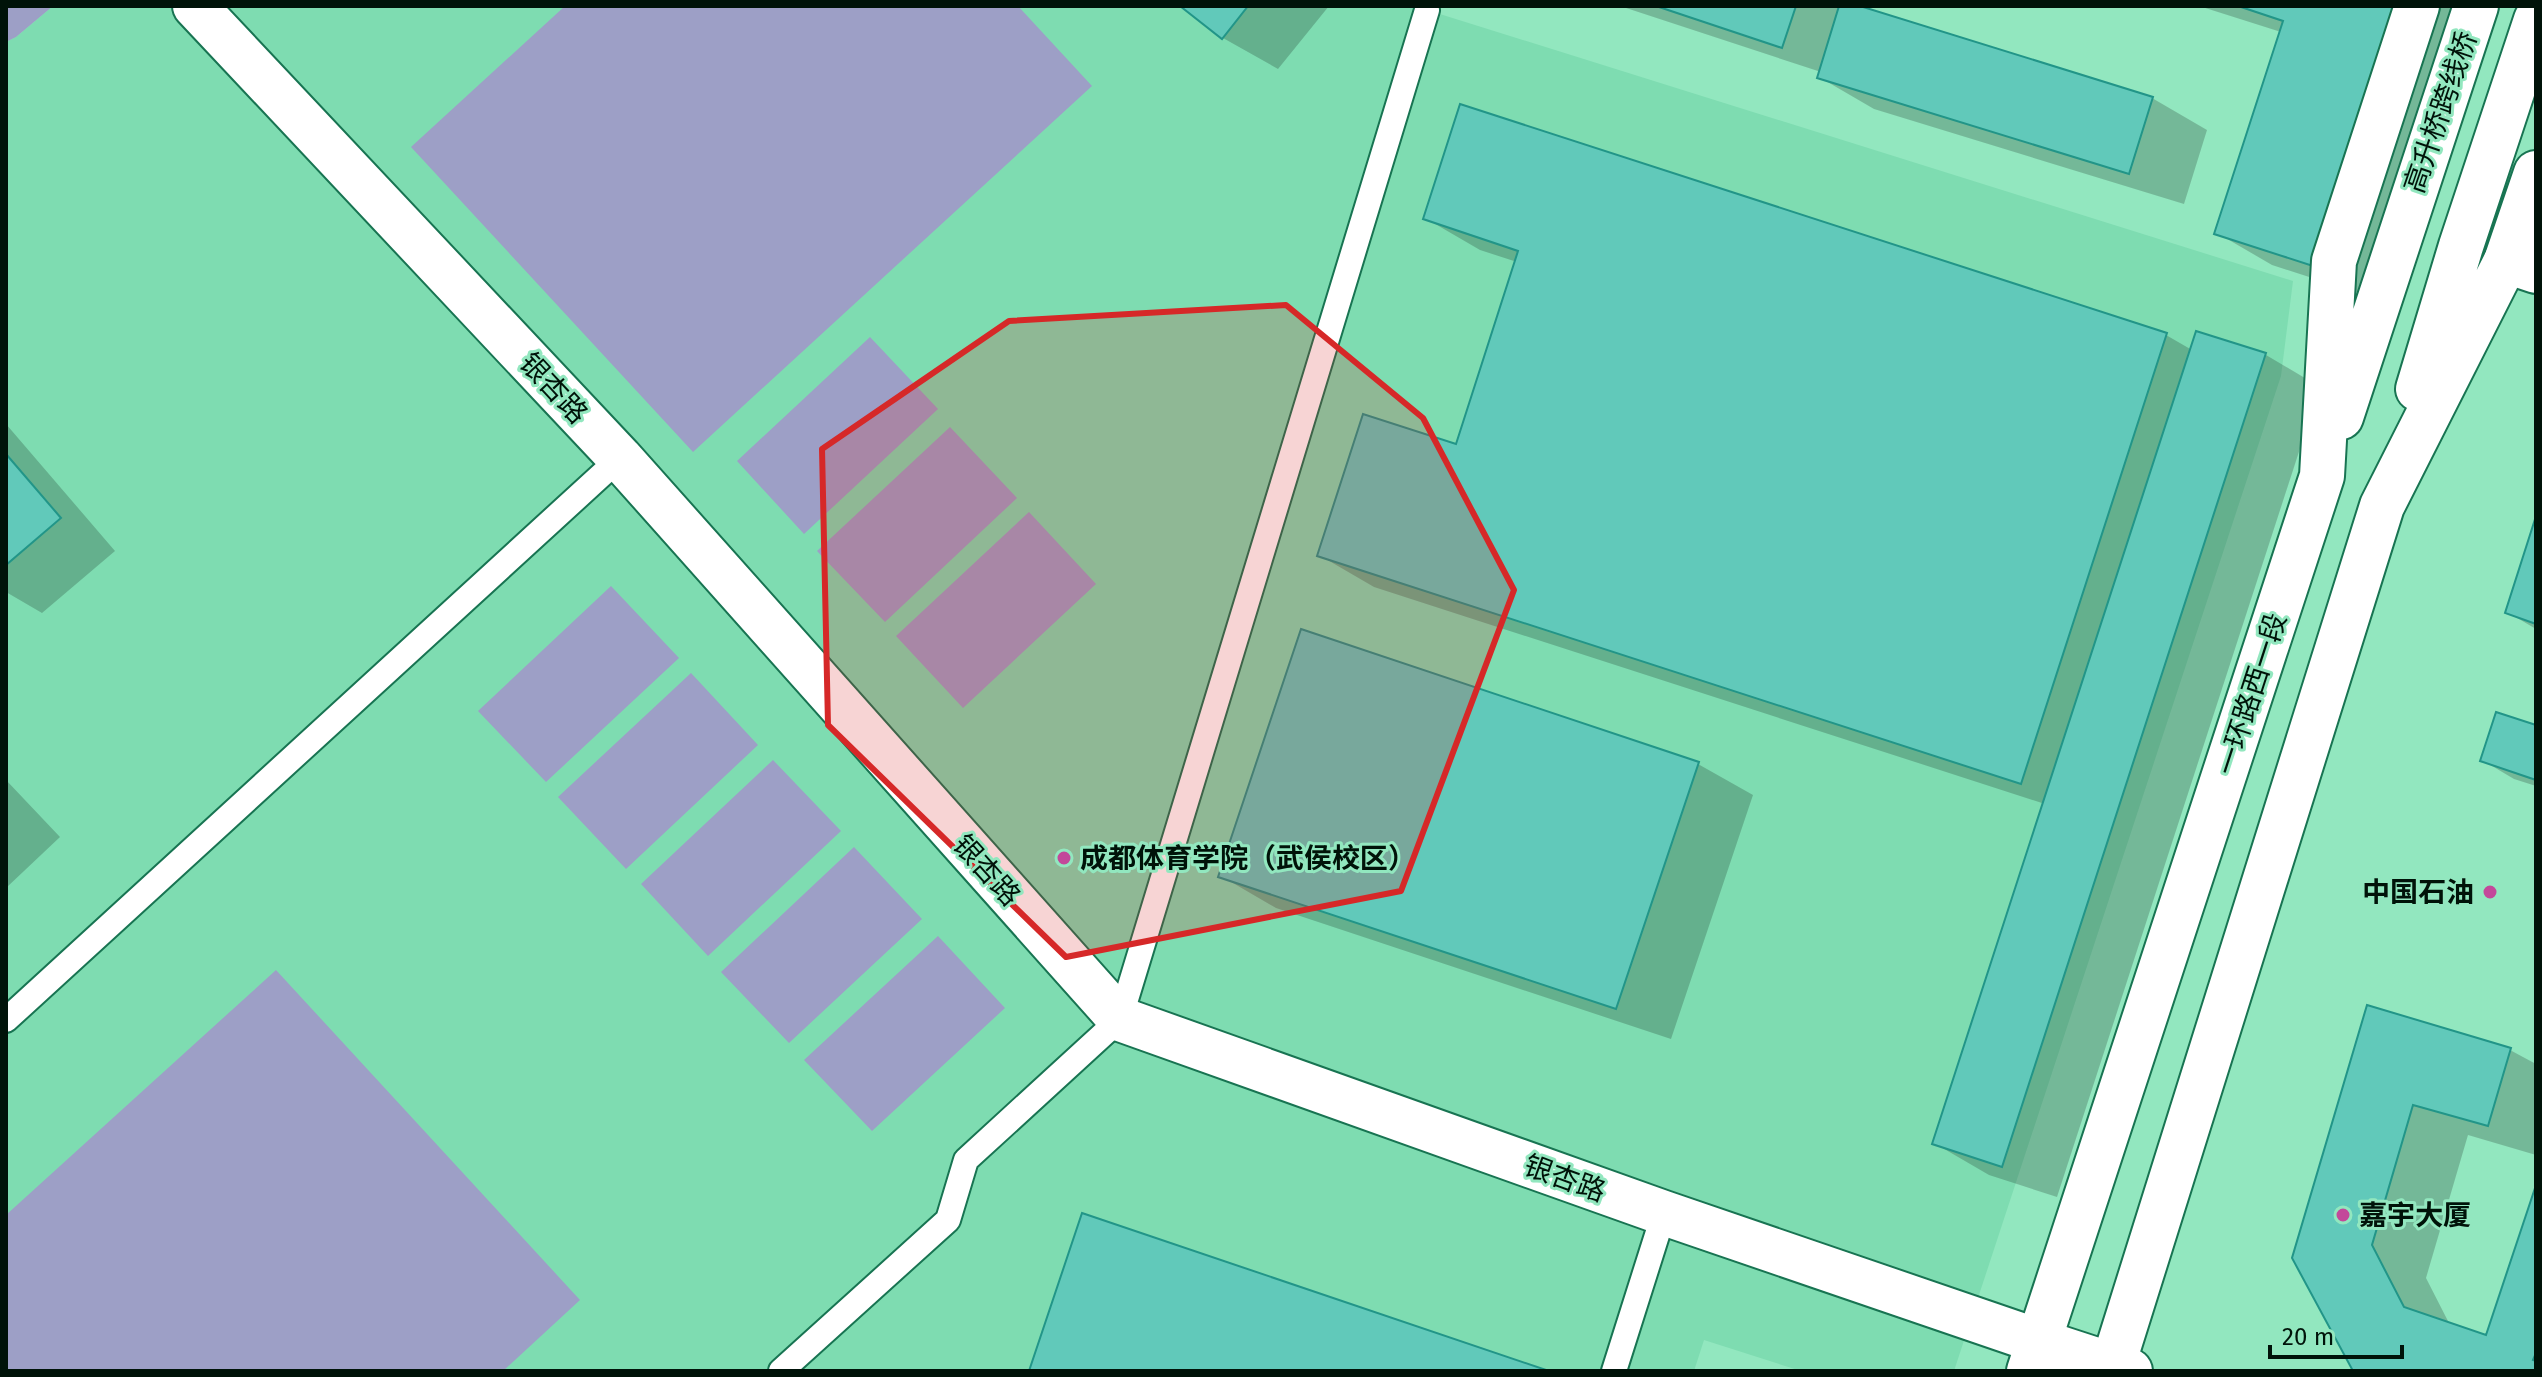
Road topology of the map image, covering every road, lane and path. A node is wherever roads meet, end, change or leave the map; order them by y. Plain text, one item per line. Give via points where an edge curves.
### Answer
1 (195, 6) edge
2 (2417, 6) edge
3 (2476, 6) edge
4 (1427, 10) dead end
5 (2536, 20) edge
6 (2536, 173) edge
7 (2521, 266) edge
8 (620, 458) junction
9 (2322, 476) junction
10 (2382, 506) junction
11 (1120, 1019) junction
12 (6, 1020) edge
13 (1664, 1213) junction
14 (2033, 1356) edge
15 (2118, 1369) edge
16 (781, 1371) edge
17 (1614, 1371) edge

1 - 8 main road, 银杏路
2 - 9 main road, 一环路西一段 via 2334,261
3 - 9 main road, 高升桥跨线桥
4 - 11 lane
5 - 10 main road
6 - 7 main road
7 - 10 main road
8 - 11 main road, 银杏路
8 - 12 lane
9 - 14 main road, 一环路西一段
10 - 15 main road
11 - 13 main road, 银杏路
11 - 16 lane via 966,1160 948,1220
13 - 14 main road, 银杏路
13 - 17 lane
14 - 15 main road, 银杏路

